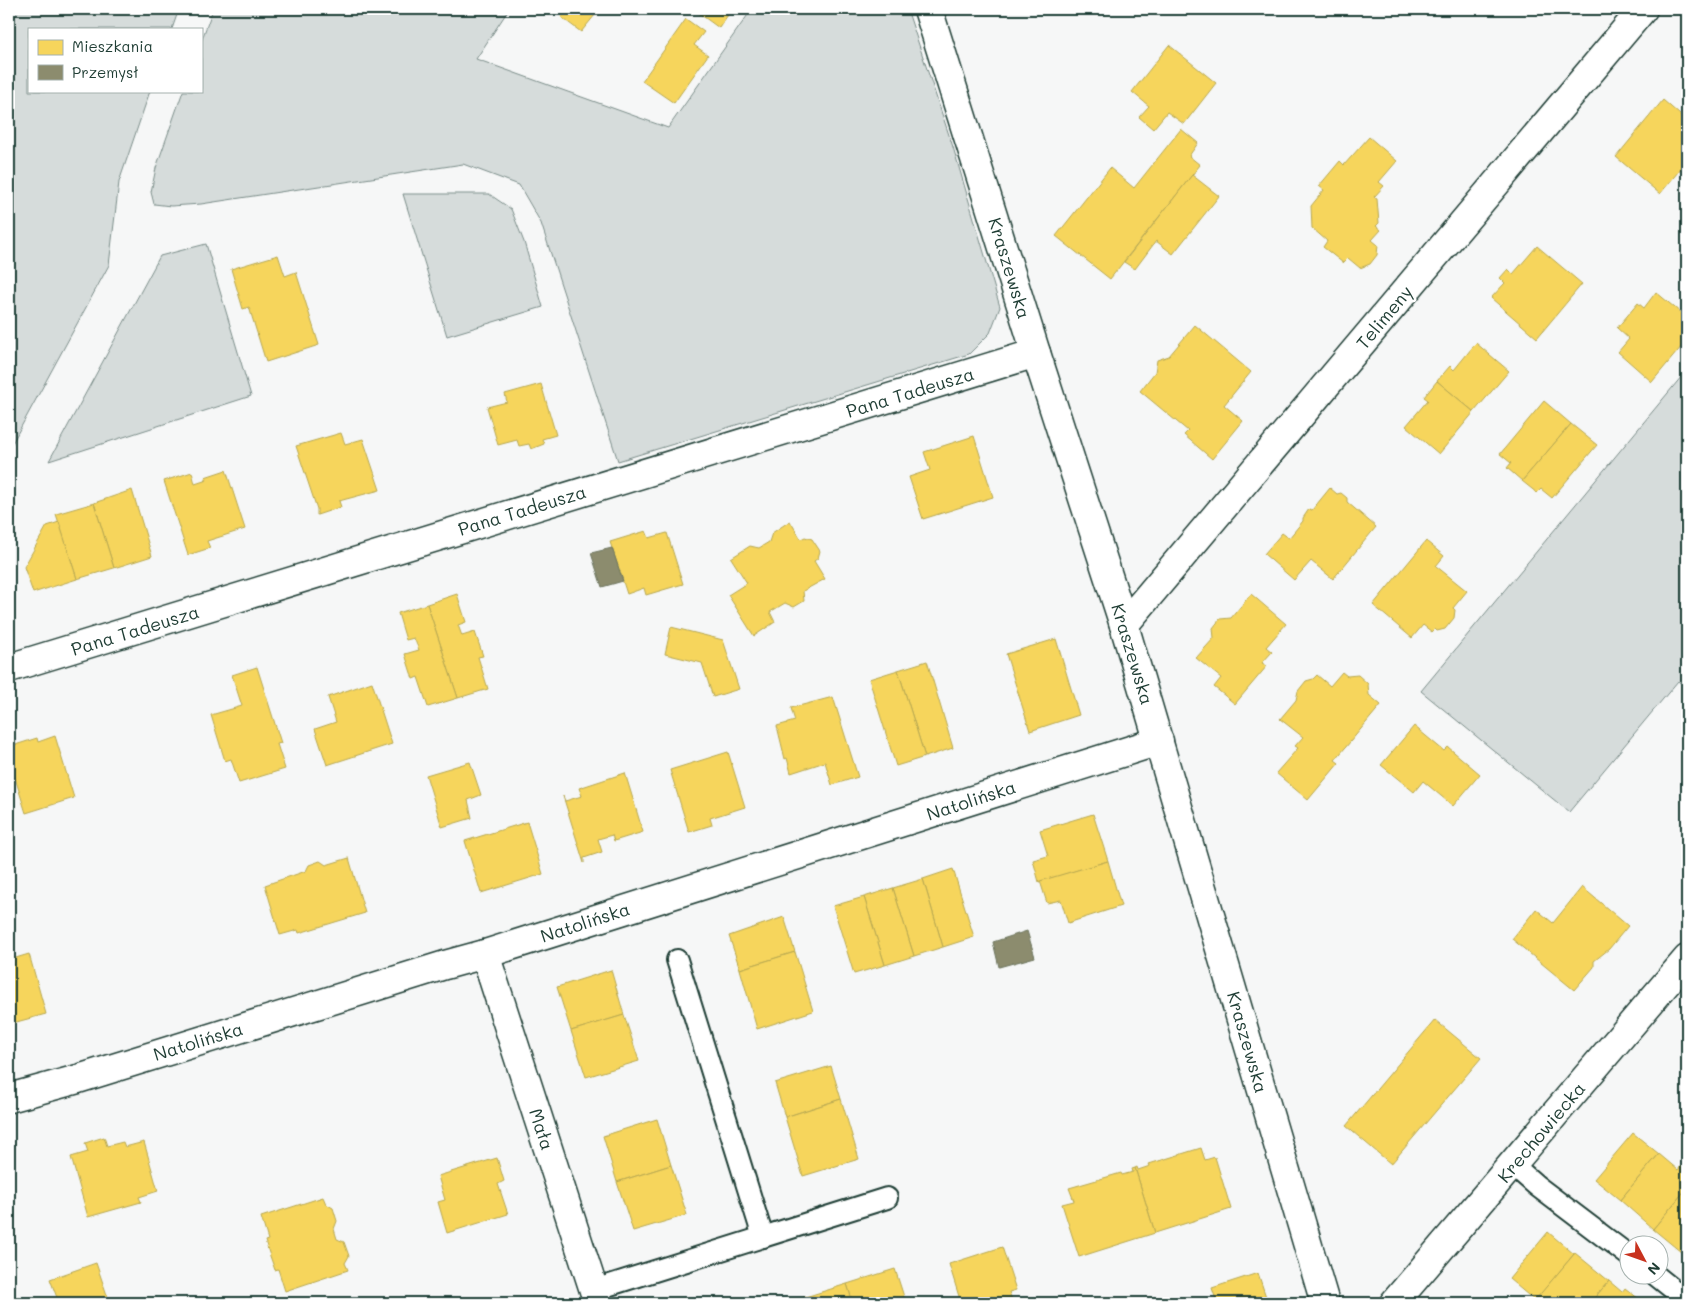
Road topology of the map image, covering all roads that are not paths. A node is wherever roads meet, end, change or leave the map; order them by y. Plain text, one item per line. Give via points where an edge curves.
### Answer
1 (928, 9) edge
2 (1643, 9) edge
3 (1036, 353) junction
4 (1124, 625) junction
5 (9, 668) edge
6 (1159, 740) junction
7 (485, 954) junction
8 (1687, 959) edge
9 (677, 960) dead end
10 (9, 1098) edge
11 (1513, 1165) junction
12 (887, 1198) dead end
13 (763, 1238) junction
14 (1618, 1247) edge
15 (1666, 1284) edge
16 (596, 1297) edge
17 (1684, 1298) dead end
18 (1324, 1303) edge
19 (1394, 1303) edge

1 - 3 street, Kraszewska
2 - 4 street, Telimeny
3 - 4 street, Kraszewska
3 - 5 street, Pana Tadeusza
4 - 6 street, Kraszewska
6 - 7 street, Natolińska
6 - 18 street, Kraszewska
7 - 10 street, Natolińska
7 - 16 street, Mała
8 - 11 street, Krechowiecka
9 - 13 lane
11 - 14 lane
11 - 19 street, Krechowiecka
12 - 13 lane
13 - 16 lane
15 - 17 lane

